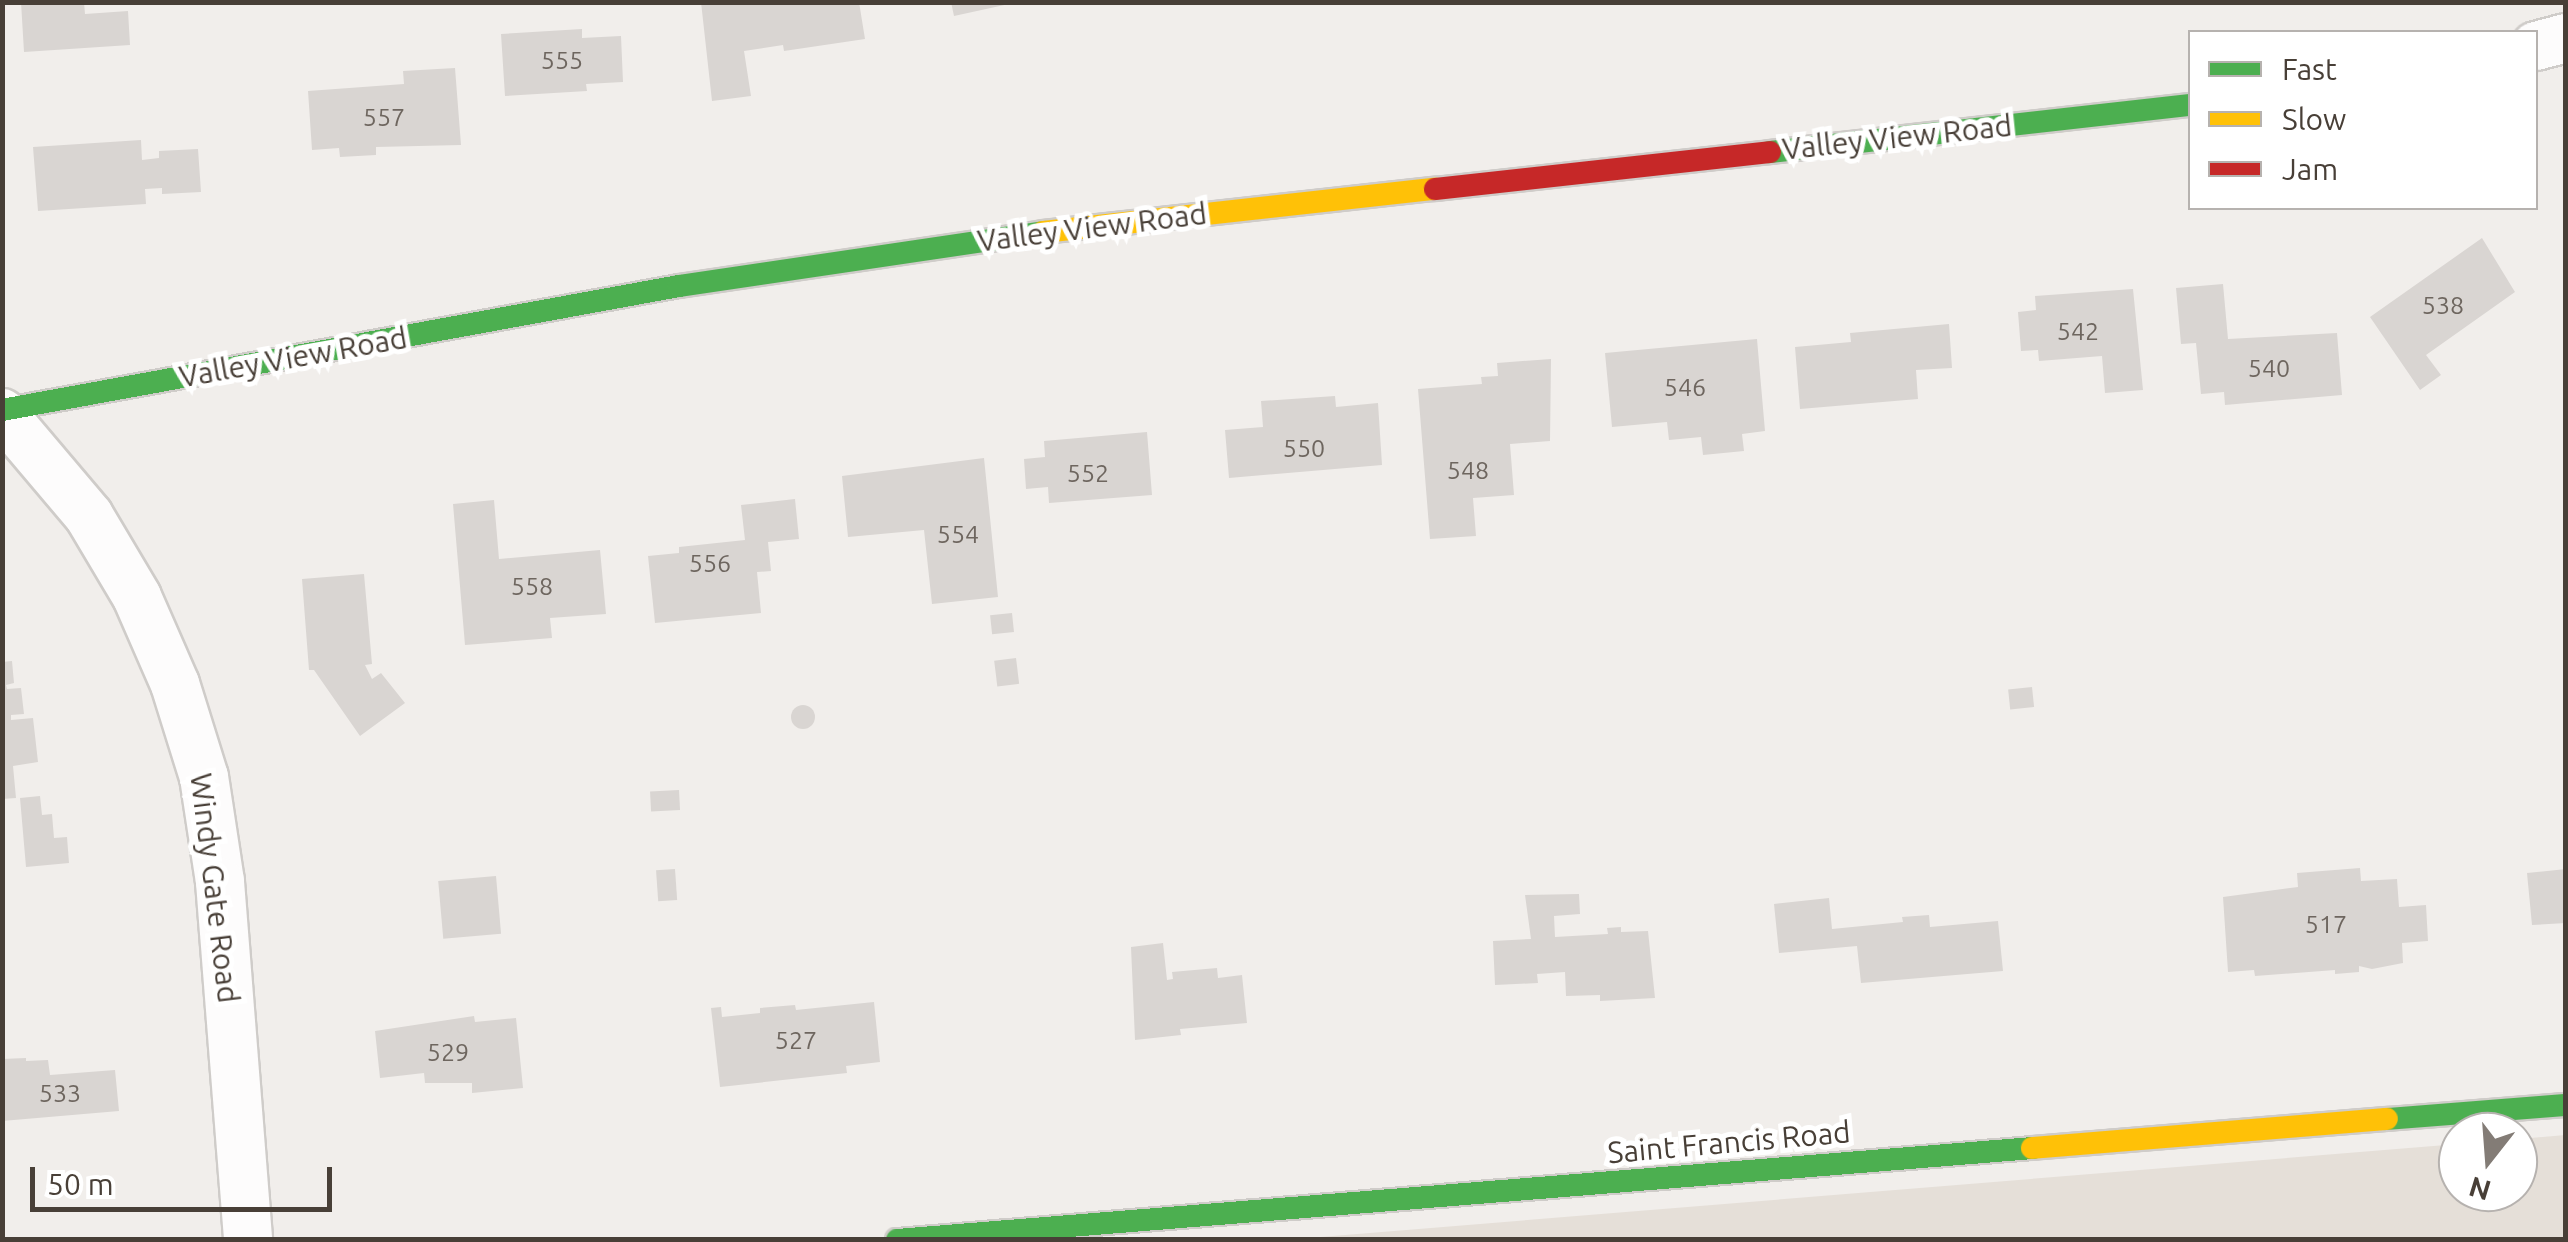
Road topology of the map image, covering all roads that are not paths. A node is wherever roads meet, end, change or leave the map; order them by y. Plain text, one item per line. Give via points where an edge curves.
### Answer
1 (2566, 38) edge
2 (2538, 45) edge
3 (2188, 105) edge
4 (2, 412) edge
5 (2566, 1104) edge
6 (248, 1240) edge
7 (898, 1240) edge

1 - 2 street
3 - 4 street, Valley View Road via 1000,237 679,286
4 - 6 street, Windy Gate Road via 90,516 137,597 175,684 204,776 220,882
5 - 7 street, Saint Francis Road

